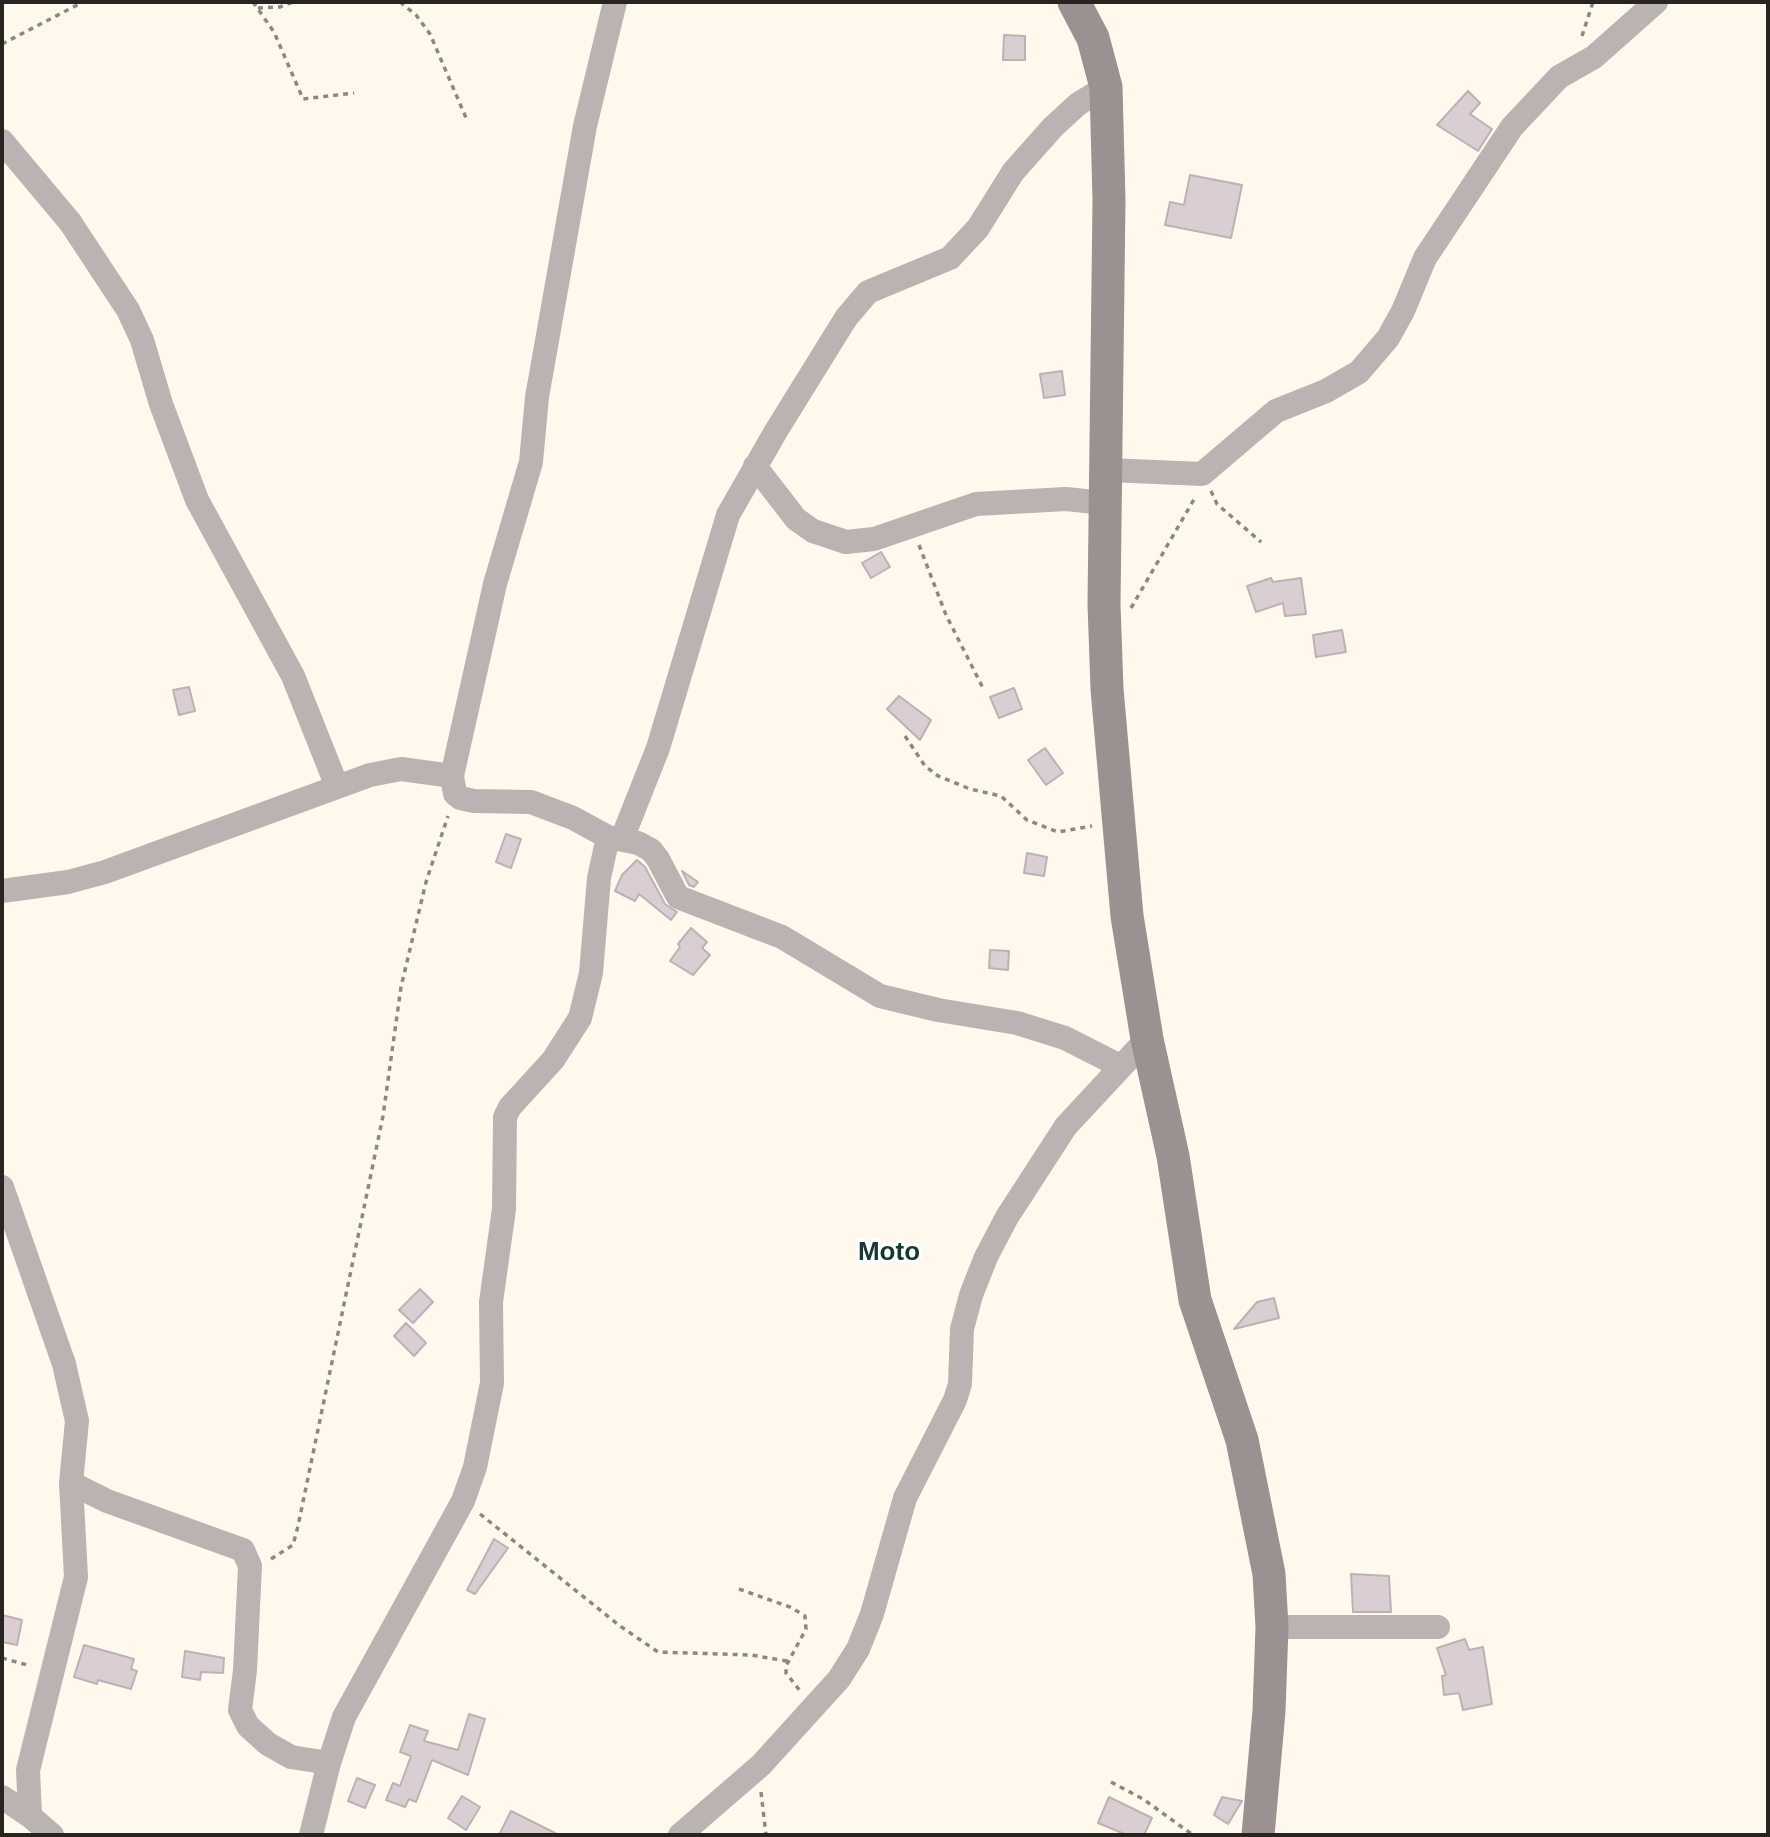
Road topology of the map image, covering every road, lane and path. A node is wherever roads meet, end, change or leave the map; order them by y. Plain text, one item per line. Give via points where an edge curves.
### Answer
1 (83, 2) edge
2 (253, 2) edge
3 (293, 2) edge
4 (400, 2) edge
5 (615, 2) edge
6 (1074, 2) edge
7 (1656, 2) edge
8 (258, 8) junction
9 (2, 44) edge
10 (1106, 87) junction
11 (354, 93) dead end
12 (467, 120) dead end
13 (2, 141) edge
14 (755, 466) junction
15 (1204, 477) junction
16 (1106, 487) junction
17 (912, 527) junction
18 (1261, 542) dead end
19 (1126, 617) dead end
20 (983, 688) dead end
21 (905, 736) dead end
22 (336, 784) junction
23 (454, 785) junction
24 (1118, 813) junction
25 (615, 838) junction
26 (2, 891) edge
27 (1147, 1038) junction
28 (1119, 1066) junction
29 (2, 1187) edge
30 (71, 1483) junction
31 (463, 1501) junction
32 (250, 1566) junction
33 (739, 1589) dead end
34 (1272, 1627) junction
35 (1438, 1627) dead end
36 (2, 1658) edge
37 (787, 1661) junction
38 (54, 1672) junction
39 (813, 1710) junction
40 (329, 1763) junction
41 (761, 1765) junction
42 (1111, 1782) dead end
43 (2, 1797) edge
44 (30, 1816) junction
45 (52, 1835) edge
46 (311, 1835) edge
47 (680, 1835) edge
48 (766, 1835) edge
49 (1193, 1835) edge
50 (1258, 1835) edge

1 - 9 path
2 - 8 path
3 - 8 path
4 - 12 path via 430,34
5 - 23 street via 585,126 537,397 531,462 495,584
6 - 10 street via 1093,38
7 - 15 street via 1594,57 1559,76 1512,127 1425,258 1404,312 1388,338 1359,372 1276,411
8 - 11 path via 274,32 303,99
10 - 14 street via 1078,104 1054,127 1013,172 978,228 950,258 879,286 861,299
10 - 16 street
13 - 22 street via 70,222 128,310 197,500 293,676
14 - 17 street via 796,519 828,538 861,542
14 - 25 street via 729,515 659,748
15 - 16 street
15 - 18 path via 1217,504
15 - 19 path
16 - 17 street via 1066,499 976,504
16 - 24 street via 1107,689
17 - 20 path via 946,615
21 - 24 path via 925,766 939,776 1001,796 1027,820 1058,832 1087,828
22 - 23 street via 401,769
22 - 26 street via 105,872
23 - 25 street via 474,802 531,803
23 - 32 path via 401,987 383,1116 293,1545 275,1558
24 - 27 street via 1127,916
25 - 28 street via 651,850 678,897 791,941 880,996 1017,1023 1065,1038
25 - 31 street via 599,878 591,973 580,1018 553,1060 505,1117 504,1209 491,1303 492,1383 475,1467
27 - 28 street
27 - 34 street via 1173,1156 1195,1300 1242,1440 1269,1574
28 - 39 street via 1066,1126 986,1257 962,1329 955,1400 913,1479 858,1649
29 - 30 street via 73,1394 77,1421
30 - 32 street via 107,1501 235,1546 247,1556
30 - 38 street via 76,1577
31 - 37 path via 658,1652
31 - 40 street via 344,1717
32 - 40 street via 240,1710 248,1726 268,1744 290,1757
33 - 37 path via 790,1606 805,1616 806,1629
34 - 35 street
34 - 50 street
36 - 38 path
37 - 39 path via 786,1673
38 - 44 street via 28,1770
39 - 41 street
40 - 46 street
41 - 47 street
41 - 48 path
42 - 49 path
43 - 44 street
44 - 45 street

